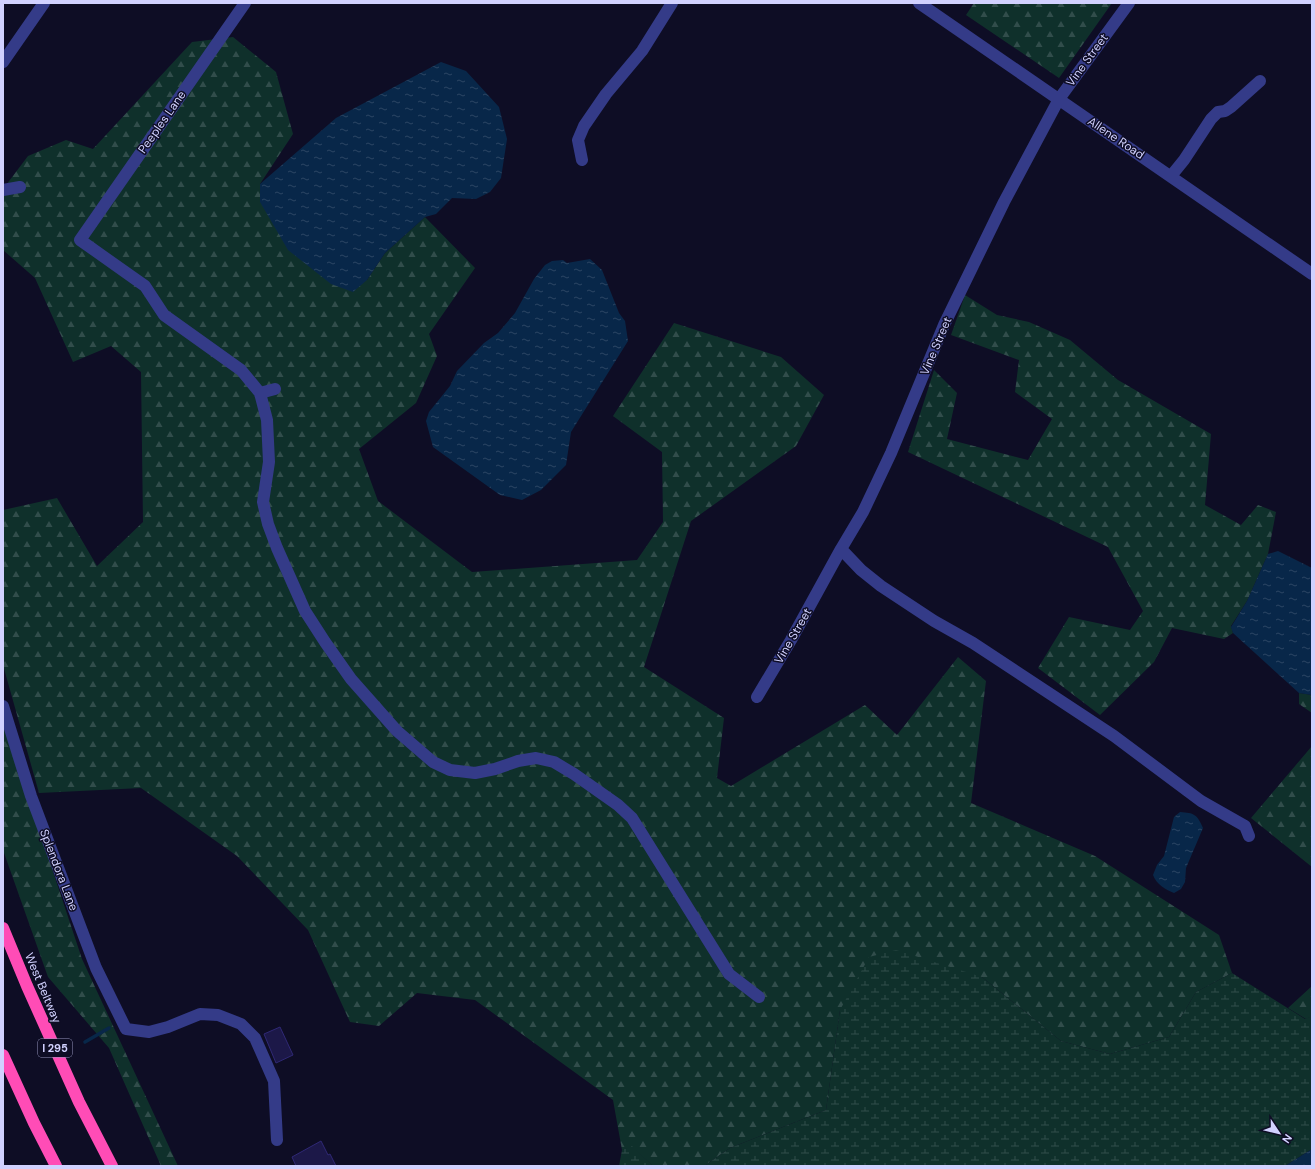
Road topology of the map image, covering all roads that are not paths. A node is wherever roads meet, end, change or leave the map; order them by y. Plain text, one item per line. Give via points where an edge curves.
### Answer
1 (44, 3) edge
2 (245, 3) edge
3 (672, 3) edge
4 (919, 3) edge
5 (1129, 3) edge
6 (3, 62) edge
7 (1260, 81) dead end
8 (1059, 99) junction
9 (582, 160) dead end
10 (1171, 176) junction
11 (20, 187) dead end
12 (3, 190) edge
13 (1312, 274) edge
14 (275, 389) dead end
15 (260, 393) junction
16 (841, 549) junction
17 (757, 698) dead end
18 (3, 706) edge
19 (1250, 836) dead end
20 (3, 928) edge
21 (759, 997) dead end
22 (3, 1055) edge
23 (277, 1140) dead end
24 (56, 1166) edge
25 (112, 1166) edge

1 - 6 street
2 - 15 street, Peeples Lane via 80,240 144,286 164,315 241,370
3 - 9 street via 642,51 606,94 584,126 578,140
4 - 8 street, Allene Road
5 - 8 street, Vine Street
7 - 10 street via 1231,107 1218,112 1211,119
8 - 10 street, Allene Road
8 - 16 street, Vine Street via 1004,202 944,325 892,453 864,512
10 - 13 street, Allene Road
11 - 12 street
14 - 15 street
15 - 21 street via 267,420 269,462 263,502 268,524 305,610 351,679 397,731 433,762 450,770 475,773 536,758 554,762 618,805 632,818 729,974
16 - 17 street, Vine Street
16 - 19 street via 860,570 881,586 1114,736 1201,801 1245,826
18 - 23 street, Splendora Lane via 31,796 93,960 126,1029 149,1032 200,1014 218,1015 241,1024 255,1038 274,1081
20 - 25 highway, West Beltway / I 295 via 26,986 79,1102
22 - 24 highway

